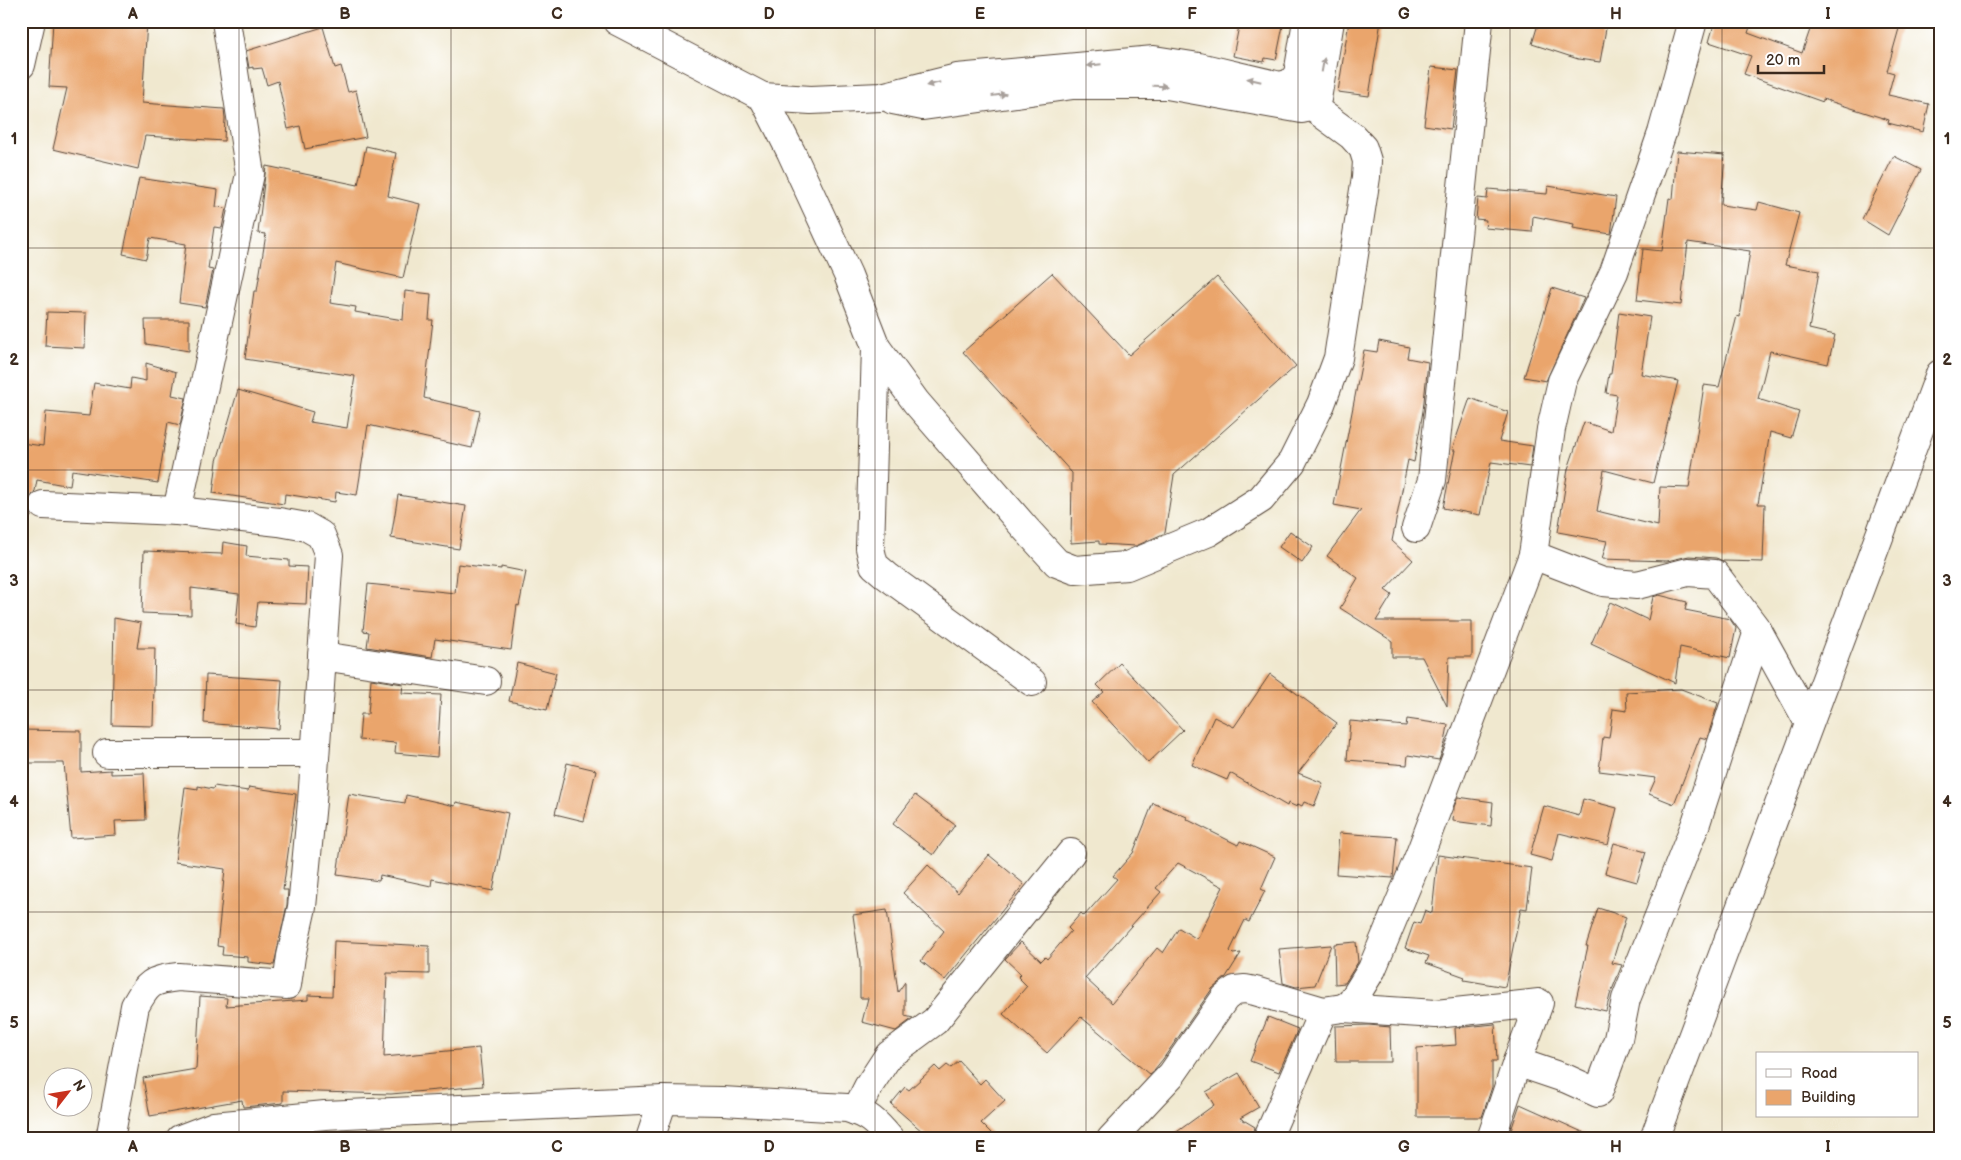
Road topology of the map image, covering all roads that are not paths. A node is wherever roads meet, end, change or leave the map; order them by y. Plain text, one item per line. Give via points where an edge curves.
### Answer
1 (31, 21) edge
2 (226, 21) edge
3 (617, 21) edge
4 (1307, 21) edge
5 (1330, 21) edge
6 (1479, 21) edge
7 (1693, 21) edge
8 (21, 65) edge
9 (1284, 94) junction
10 (763, 97) junction
11 (1311, 106) junction
12 (876, 347) junction
13 (1940, 374) edge
14 (44, 505) dead end
15 (177, 511) junction
16 (1416, 528) dead end
17 (1533, 555) junction
18 (1758, 631) junction
19 (322, 656) junction
20 (486, 681) dead end
21 (1032, 682) dead end
22 (1809, 723) junction
23 (107, 753) dead end
24 (315, 753) junction
25 (1071, 854) dead end
26 (1333, 1009) junction
27 (1517, 1062) junction
28 (663, 1100) junction
29 (856, 1111) junction
30 (110, 1139) edge
31 (180, 1139) edge
32 (650, 1139) edge
33 (890, 1139) edge
34 (1112, 1139) edge
35 (1267, 1139) edge
36 (1491, 1139) edge
37 (1654, 1139) edge

1 - 8 street
2 - 15 street via 250,174
3 - 10 street
4 - 9 street via 1298,74
11 -> 5 street via 1317,98
6 - 16 street via 1432,480
7 - 17 street via 1662,133 1614,272 1562,381 1551,430
9 - 10 street via 1280,86 1154,60 957,78 882,97 811,100
9 - 11 street
10 - 12 street via 848,275
11 - 12 street via 1352,136 1363,148 1367,161 1338,358 1292,462 1261,499 1209,532 1127,566 1075,570 1057,563 916,402
12 - 21 street via 870,548 874,565
13 - 22 street
14 - 15 street
15 - 19 street via 279,522 307,527 320,535 329,555
17 - 18 street via 1603,582 1637,585 1688,572 1714,574
17 - 26 street via 1420,854 1376,960 1351,1003
18 - 22 street
18 - 27 street via 1696,823 1626,999 1618,1039 1598,1093
19 - 20 street
19 - 24 street
22 - 37 street
23 - 24 street
24 - 30 street via 302,907 287,984 178,977 161,979 146,987 135,1006
25 - 29 street via 935,1022 889,1054
26 - 27 street via 1436,1014 1539,1003
26 - 34 street via 1256,991 1235,990 1217,1008 1172,1074
26 - 35 street
27 - 36 street
28 - 29 street via 837,1107
28 - 31 street via 307,1117 214,1126
28 - 32 street
29 - 33 street via 875,1121

